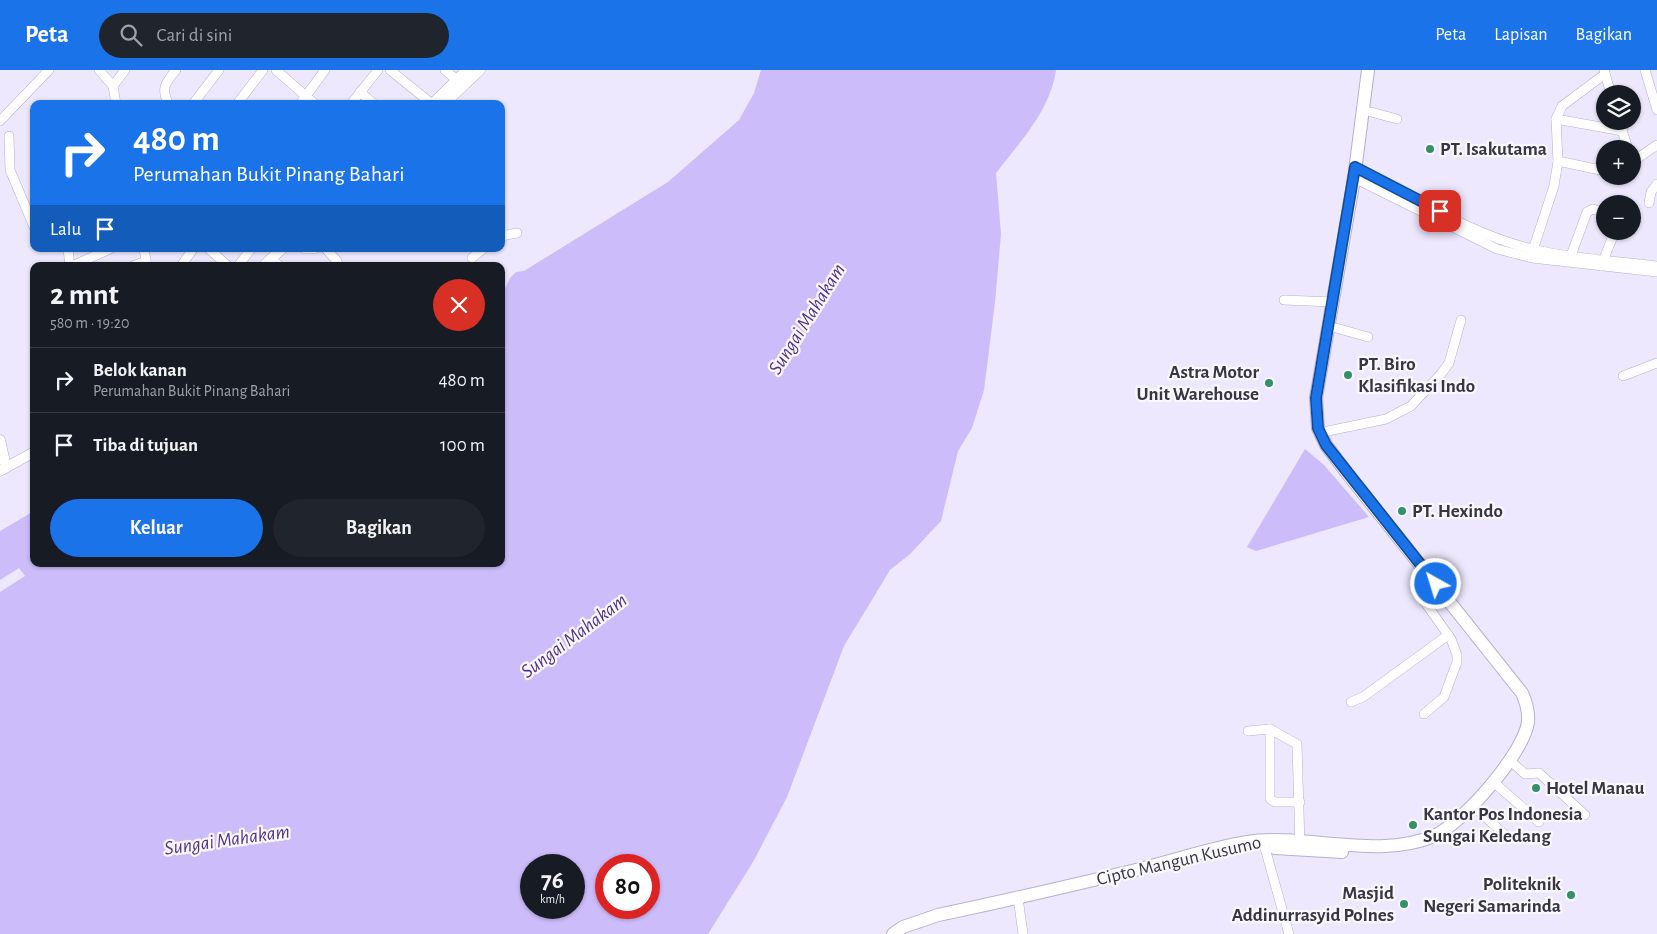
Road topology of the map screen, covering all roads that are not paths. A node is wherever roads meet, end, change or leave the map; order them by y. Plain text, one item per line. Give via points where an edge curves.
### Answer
1 (50, 70) edge
2 (99, 70) edge
3 (125, 70) edge
4 (176, 70) edge
5 (219, 70) edge
6 (263, 70) edge
7 (276, 70) edge
8 (325, 70) edge
9 (378, 70) edge
10 (390, 70) edge
11 (445, 70) edge
12 (467, 70) edge
13 (480, 70) edge
14 (1368, 70) edge
15 (1375, 70) edge
16 (1645, 70) edge
17 (1604, 72) edge
18 (457, 80) junction
19 (1608, 85) edge
20 (113, 86) junction
21 (360, 92) junction
22 (306, 95) junction
23 (115, 100) edge
24 (167, 100) edge
25 (196, 100) edge
26 (241, 100) edge
27 (303, 100) edge
28 (312, 100) edge
29 (354, 100) edge
30 (369, 100) edge
31 (427, 100) edge
32 (436, 100) edge
33 (448, 100) edge
34 (1657, 110) edge
35 (1371, 112) junction
36 (1397, 119) dead end
37 (1556, 119) junction
38 (0, 121) edge
39 (1623, 132) joint
40 (9, 136) dead end
41 (1625, 140) edge
42 (1657, 145) edge
43 (1641, 156) edge
44 (1558, 161) junction
45 (1596, 169) edge
46 (1358, 174) junction
47 (1657, 184) edge
48 (1648, 203) dead end
49 (1596, 212) edge
50 (30, 218) edge
51 (517, 232) dead end
52 (505, 235) edge
53 (1611, 240) edge
54 (103, 252) edge
55 (212, 252) edge
56 (249, 252) edge
57 (279, 252) edge
58 (329, 252) edge
59 (479, 252) edge
60 (1532, 254) junction
61 (472, 258) dead end
62 (1569, 259) junction
63 (80, 262) edge
64 (224, 262) edge
65 (241, 262) edge
66 (268, 262) edge
67 (338, 262) edge
68 (1602, 264) junction
69 (1657, 266) edge
70 (1657, 272) edge
71 (1284, 300) dead end
72 (1333, 302) junction
73 (1461, 320) dead end
74 (1336, 328) junction
75 (1368, 337) dead end
76 (1657, 363) edge
77 (1623, 376) dead end
78 (1328, 431) junction
79 (0, 440) edge
80 (30, 454) edge
81 (3, 469) edge
82 (1428, 575) junction
83 (1448, 635) junction
84 (1351, 702) dead end
85 (1424, 714) dead end
86 (1270, 729) junction
87 (1248, 731) dead end
88 (1515, 765) junction
89 (1498, 786) junction
90 (1300, 802) junction
91 (1476, 809) junction
92 (1585, 815) dead end
93 (1540, 822) dead end
94 (1506, 836) dead end
95 (1300, 845) junction
96 (1265, 848) junction
97 (1080, 887) junction
98 (1019, 905) junction
99 (893, 934) edge
100 (907, 934) edge
101 (1023, 934) edge
102 (1290, 934) edge

1 - 38 street
2 - 20 street
3 - 20 street
4 - 24 street via 164,88
5 - 25 street
6 - 26 street
7 - 22 street
8 - 22 street
9 - 21 street
10 - 31 street
11 - 18 street
12 - 18 main road
13 - 33 main road
14 - 46 highway, Cipto Mangun Kusumo
15 - 35 highway, Cipto Mangun Kusumo
16 - 34 street
17 - 19 street
17 - 37 street via 1562,106
18 - 32 main road
20 - 23 street
21 - 29 street
21 - 30 street
22 - 27 street
22 - 28 street
35 - 36 street
35 - 46 highway, Cipto Mangun Kusumo
37 - 39 street
37 - 44 street
39 - 41 street
40 - 50 street via 10,170
42 - 43 street
44 - 45 street
44 - 60 street via 1554,186
46 - 60 street
46 - 72 highway, Cipto Mangun Kusumo
46 - 74 highway, Cipto Mangun Kusumo
47 - 48 street
49 - 62 street via 1590,210
51 - 52 street
53 - 68 street
54 - 63 street
55 - 64 street
56 - 65 street
57 - 66 main road
58 - 67 street
59 - 61 street
60 - 62 street
62 - 68 street
68 - 69 street
68 - 70 street
71 - 72 street
72 - 82 highway, Cipto Mangun Kusumo via 1317,391 1318,428 1333,455
73 - 78 street via 1448,362 1411,406 1386,419
74 - 75 street
74 - 78 highway, Cipto Mangun Kusumo via 1324,395 1324,418
76 - 77 street
78 - 88 highway, Cipto Mangun Kusumo via 1339,451 1395,526 1482,629 1526,688 1534,707 1533,724 1528,743
79 - 81 main road
80 - 81 main road
82 - 83 street via 1416,587 1417,591
82 - 95 highway, Cipto Mangun Kusumo via 1526,700 1528,722 1518,749 1468,808 1436,835 1402,844
83 - 84 street via 1363,697
83 - 85 street via 1457,662 1444,697
86 - 87 street
86 - 90 street via 1294,740 1299,747
86 - 90 street via 1270,799
88 - 89 highway, Cipto Mangun Kusumo
88 - 92 street via 1525,774 1539,773
89 - 91 highway, Cipto Mangun Kusumo
89 - 93 street
90 - 95 street
91 - 94 street
91 - 95 highway, Cipto Mangun Kusumo via 1440,840 1411,850 1386,853
95 - 96 highway, Cipto Mangun Kusumo
95 - 97 highway, Cipto Mangun Kusumo via 1246,842
96 - 97 highway, Cipto Mangun Kusumo
96 - 102 street
97 - 98 highway, Cipto Mangun Kusumo
97 - 99 highway, Cipto Mangun Kusumo via 938,915
98 - 100 highway, Cipto Mangun Kusumo via 943,922
98 - 101 street

